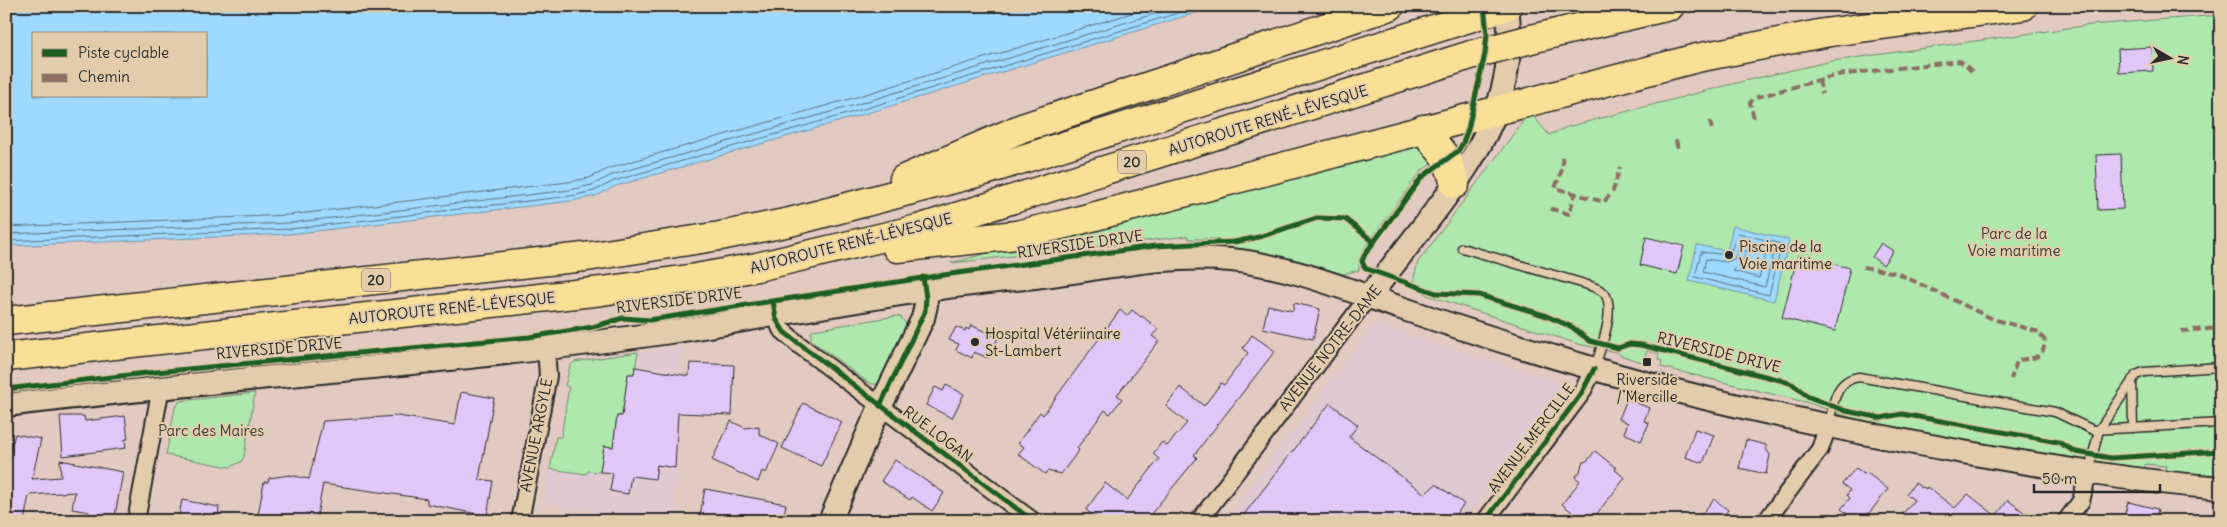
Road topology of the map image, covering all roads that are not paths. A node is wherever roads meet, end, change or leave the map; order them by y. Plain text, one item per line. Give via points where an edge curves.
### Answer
1 (1390, 6) edge
2 (1507, 6) edge
3 (1670, 6) edge
4 (2023, 6) edge
5 (1496, 110) junction
6 (1423, 129) junction
7 (1456, 184) junction
8 (820, 215) junction
9 (1462, 248) dead end
10 (786, 260) junction
11 (925, 290) junction
12 (1369, 296) junction
13 (775, 315) junction
14 (6, 321) edge
15 (546, 349) junction
16 (6, 357) edge
17 (2221, 367) edge
18 (1594, 369) junction
19 (2132, 379) junction
20 (161, 387) junction
21 (6, 405) edge
22 (880, 406) junction
23 (2221, 423) edge
24 (1828, 426) junction
25 (2133, 428) junction
26 (2099, 430) junction
27 (2088, 473) junction
28 (2221, 488) edge
29 (136, 521) edge
30 (520, 521) edge
31 (830, 521) edge
32 (1033, 521) edge
33 (1199, 521) edge
34 (1485, 521) edge
35 (1766, 521) edge
36 (2066, 521) edge

1 - 8 highway via 1022,128
2 - 5 street, AVENUE NOTRE-DAME via 1509,54
2 - 8 highway, 20 via 988,170
3 - 10 highway, AUTOROUTE RENÉ-LÉVESQUE / 20, bridge via 1474,54 960,216 873,241
4 - 5 highway via 1740,48
5 - 6 highway
5 - 7 street, AVENUE NOTRE-DAME via 1480,147
6 - 7 highway via 1447,159
6 - 10 highway via 1016,235
7 - 12 street, AVENUE NOTRE-DAME
8 - 14 highway, 20 via 720,236 594,256
9 - 18 lane via 1594,286 1603,292 1608,301 1608,317
10 - 16 highway, AUTOROUTE RENÉ-LÉVESQUE / 20 via 696,278 602,291
11 - 12 street, RIVERSIDE DRIVE via 1208,258 1283,269
11 - 13 street, RIVERSIDE DRIVE
11 - 22 street via 923,318
12 - 18 street, RIVERSIDE DRIVE
12 - 33 street, AVENUE NOTRE-DAME
13 - 15 street, RIVERSIDE DRIVE
13 - 22 street, RUE LOGAN via 784,332
15 - 20 street, RIVERSIDE DRIVE
15 - 30 street, AVENUE ARGYLE via 548,376
17 - 19 lane via 2144,372
18 - 24 street, RIVERSIDE DRIVE via 1701,398
18 - 34 street, AVENUE MERCILLE via 1581,394
19 - 25 lane
19 - 26 lane
20 - 21 street, RIVERSIDE DRIVE
20 - 29 street
22 - 31 street
22 - 32 street, RUE LOGAN
23 - 25 lane
24 - 26 lane via 1840,387 1847,380 1859,377 2055,412 2089,429
24 - 27 street, RIVERSIDE DRIVE
24 - 35 street via 1820,449
25 - 26 lane
26 - 27 lane
27 - 28 street, RIVERSIDE DRIVE
27 - 36 street via 2080,502

